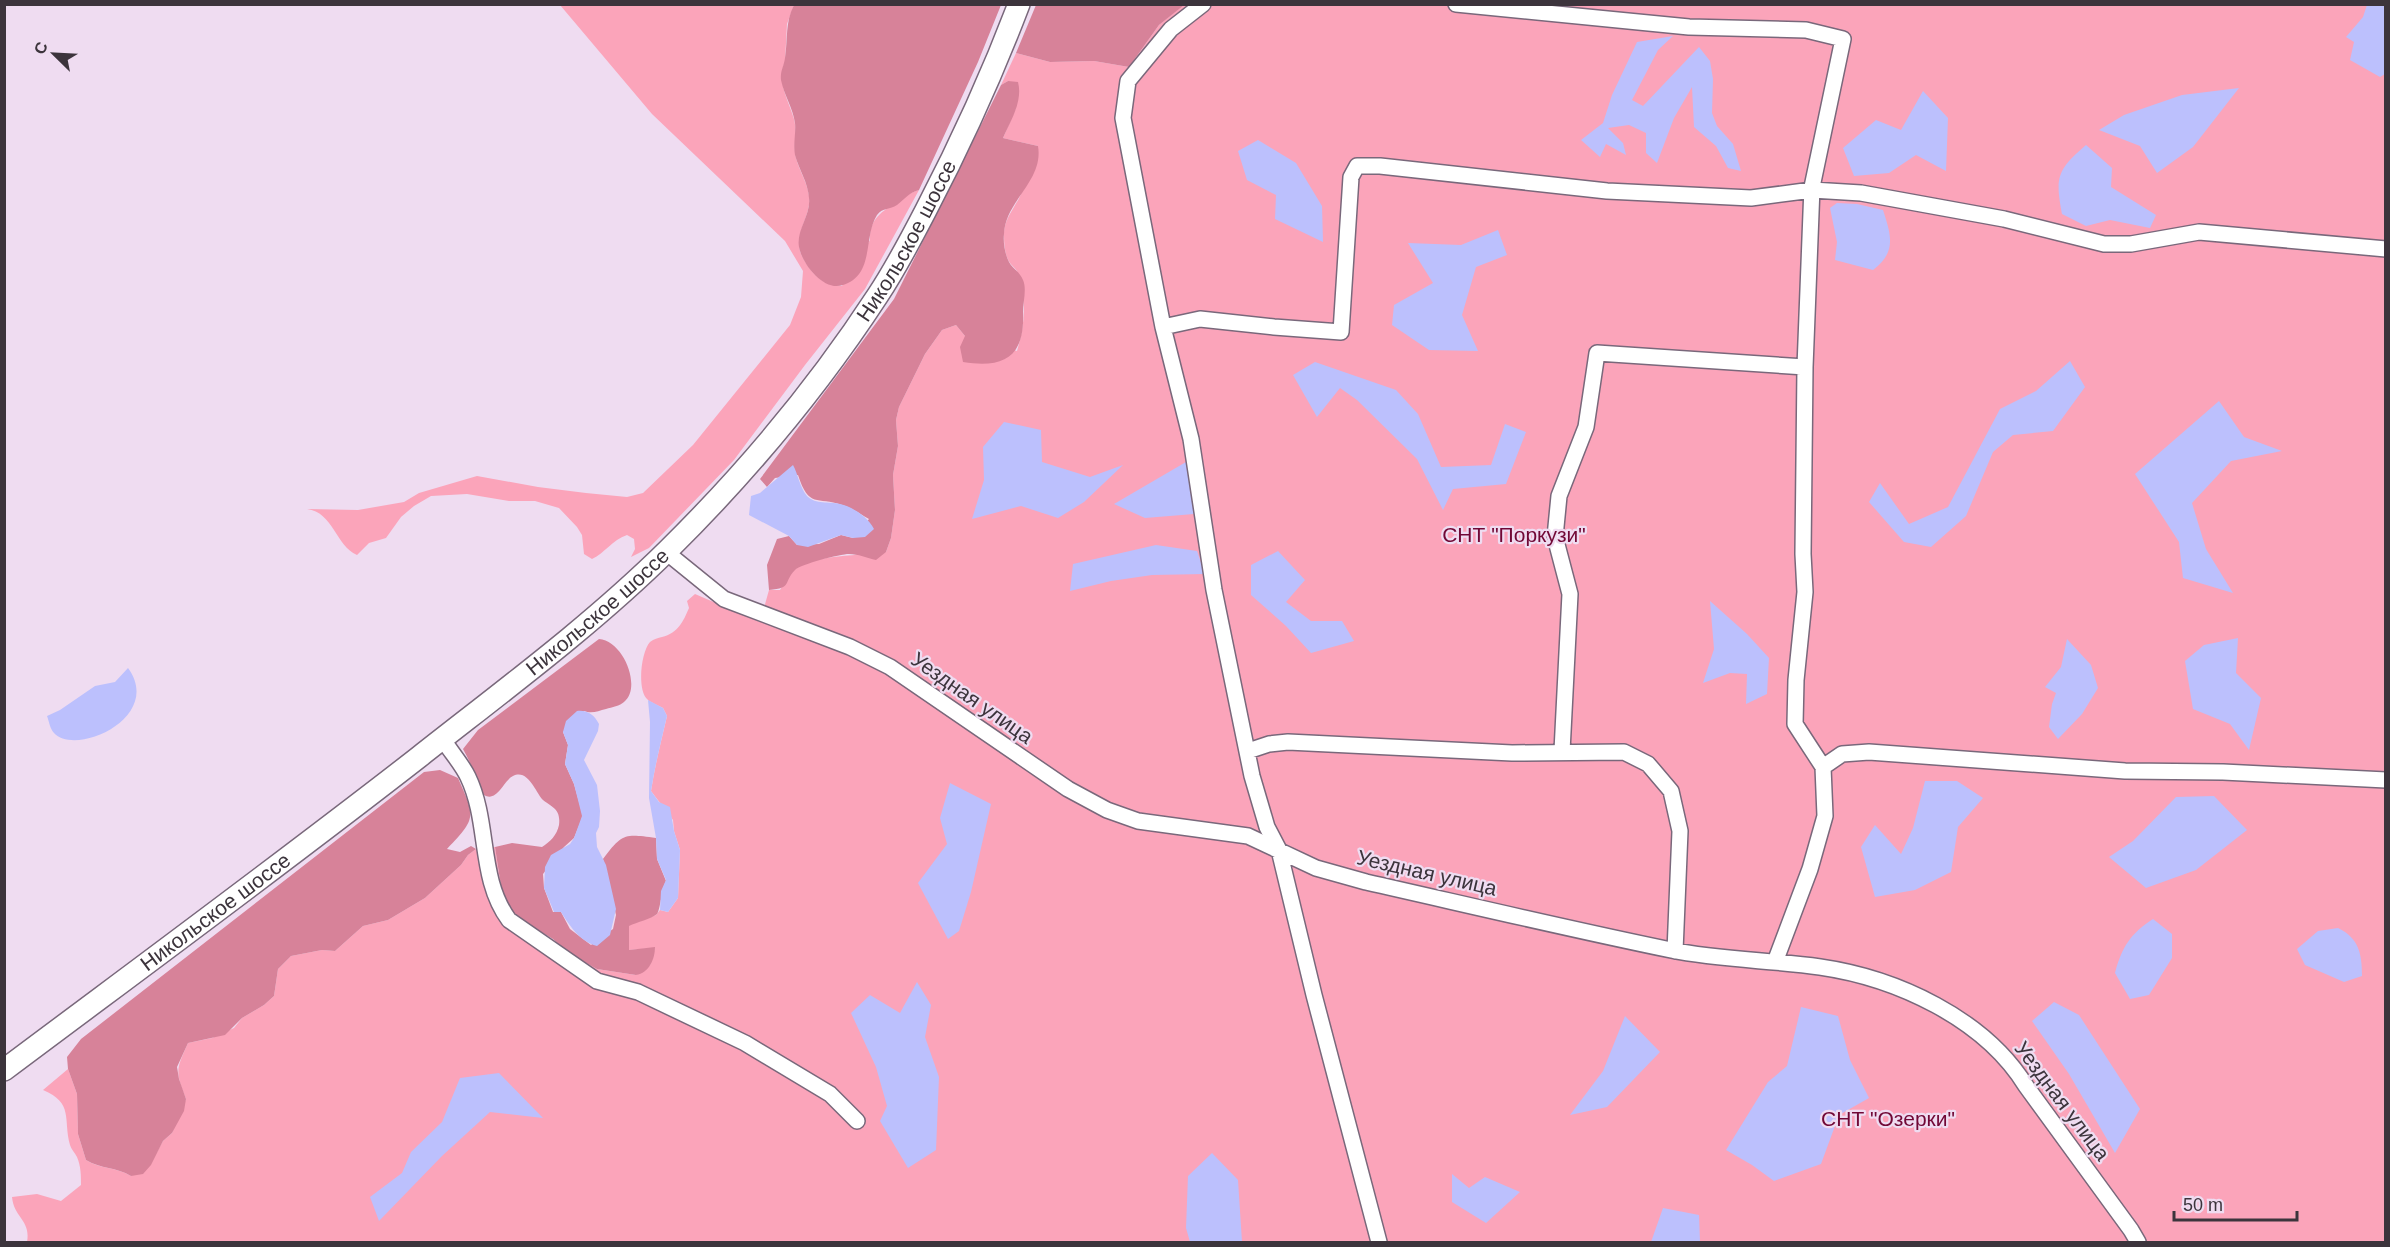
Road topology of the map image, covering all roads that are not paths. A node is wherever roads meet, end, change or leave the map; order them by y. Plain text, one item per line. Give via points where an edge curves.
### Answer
1 (1019, 4) edge
2 (1203, 4) edge
3 (1456, 4) edge
4 (1812, 190) junction
5 (2385, 249) edge
6 (1163, 327) junction
7 (1805, 367) junction
8 (666, 552) junction
9 (442, 738) junction
10 (1248, 751) junction
11 (1562, 752) junction
12 (1823, 767) junction
13 (2385, 780) edge
14 (1279, 850) junction
15 (1675, 951) junction
16 (1775, 962) junction
17 (4, 1070) edge
18 (857, 1120) dead end
19 (1379, 1242) edge
20 (2138, 1242) edge

1 - 8 main road, Никольское шоссе via 951,163 879,294 808,393 749,465
2 - 6 street via 1171,28 1128,81 1123,118
3 - 4 street via 1689,27 1806,30 1844,39
4 - 5 street via 1862,193 2004,219 2104,244 2131,244 2199,232
4 - 6 street via 1751,198 1618,192 1358,166 1351,177 1341,332 1200,319
4 - 7 street
6 - 10 street via 1191,439 1214,590
7 - 11 street via 1597,353 1586,427 1559,496 1555,537 1570,594
7 - 12 street via 1805,592 1796,724
8 - 9 main road, Никольское шоссе via 528,672
8 - 14 street, Уездная улица via 724,598 850,647 890,667 1060,783 1107,810 1138,821 1248,836
9 - 17 main road, Никольское шоссе
9 - 18 street via 468,777 494,892 509,920 597,981 639,992 745,1043 830,1094
10 - 11 street via 1288,742
10 - 14 street via 1267,827
11 - 15 street via 1624,752 1648,764 1671,791 1680,831
12 - 13 street via 1842,754 1869,752 2125,771
12 - 16 street via 1825,816
14 - 15 street, Уездная улица via 1316,868 1366,882
14 - 19 street
15 - 16 street, Уездная улица
16 - 20 street, Уездная улица via 1885,981 1946,1011 1984,1036 2013,1066

